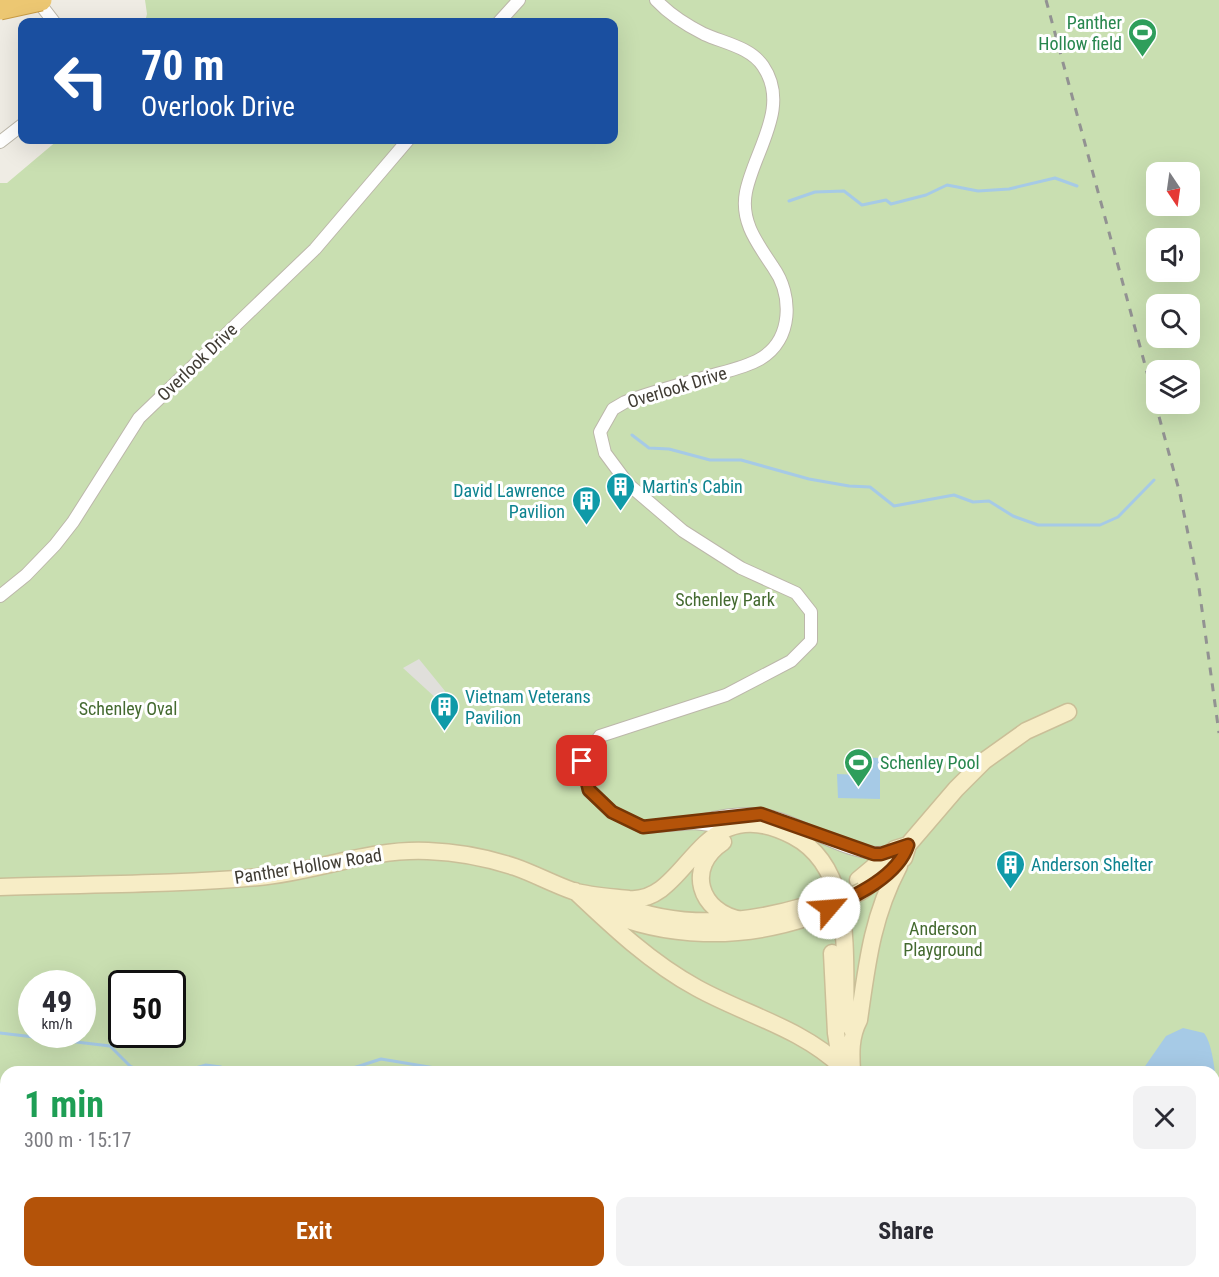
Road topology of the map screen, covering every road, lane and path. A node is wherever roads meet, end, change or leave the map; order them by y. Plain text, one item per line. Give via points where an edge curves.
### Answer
1 (31, 0) edge
2 (39, 0) edge
3 (519, 0) edge
4 (656, 0) edge
5 (0, 9) edge
6 (51, 18) edge
7 (503, 18) edge
8 (0, 21) edge
9 (18, 128) edge
10 (0, 142) edge
11 (405, 144) edge
12 (0, 596) edge
13 (1068, 712) dead end
14 (694, 823) junction
15 (728, 827) junction
16 (902, 850) junction
17 (0, 887) edge
18 (593, 900) junction
19 (807, 912) junction
20 (742, 920) junction
21 (853, 1031) junction
22 (836, 1034) junction
23 (807, 1039) junction
24 (842, 1066) edge
25 (846, 1066) edge
26 (848, 1066) edge

1 - 8 street
2 - 5 highway, bridge
2 - 6 street
3 - 7 street
4 - 14 street, Overlook Drive via 680,21 752,55 769,77 771,121 746,192 745,209 748,226 781,280 787,317 777,342 760,359 613,409 600,432 605,453 628,484 683,531 741,568 796,593 811,612 812,641 791,661 726,695 600,736 582,761 589,790 612,812 643,827
9 - 10 street
11 - 12 street, Overlook Drive via 339,224 293,272 139,418 73,522 26,575
13 - 16 main road via 1002,746 956,789
14 - 15 street, Overlook Drive
14 - 16 street, Overlook Drive via 761,814 861,851 881,854
15 - 18 main road via 712,836 671,879 646,896
15 - 21 main road via 755,825 782,831 804,843 832,875 839,902 846,1020
16 - 19 main road via 860,885
16 - 21 main road via 873,927 859,1020
17 - 18 main road, Panther Hollow Road via 261,877 384,854 428,851 514,867
18 - 19 main road via 645,926 696,933 747,932
18 - 20 main road via 676,919
18 - 23 main road via 668,971
19 - 20 main road
20 - 22 main road via 717,910 704,891 703,865 715,847 734,837 758,836 794,848 812,864 824,884 830,906
21 - 22 main road
21 - 26 main road
22 - 23 main road
22 - 25 main road
23 - 24 main road

